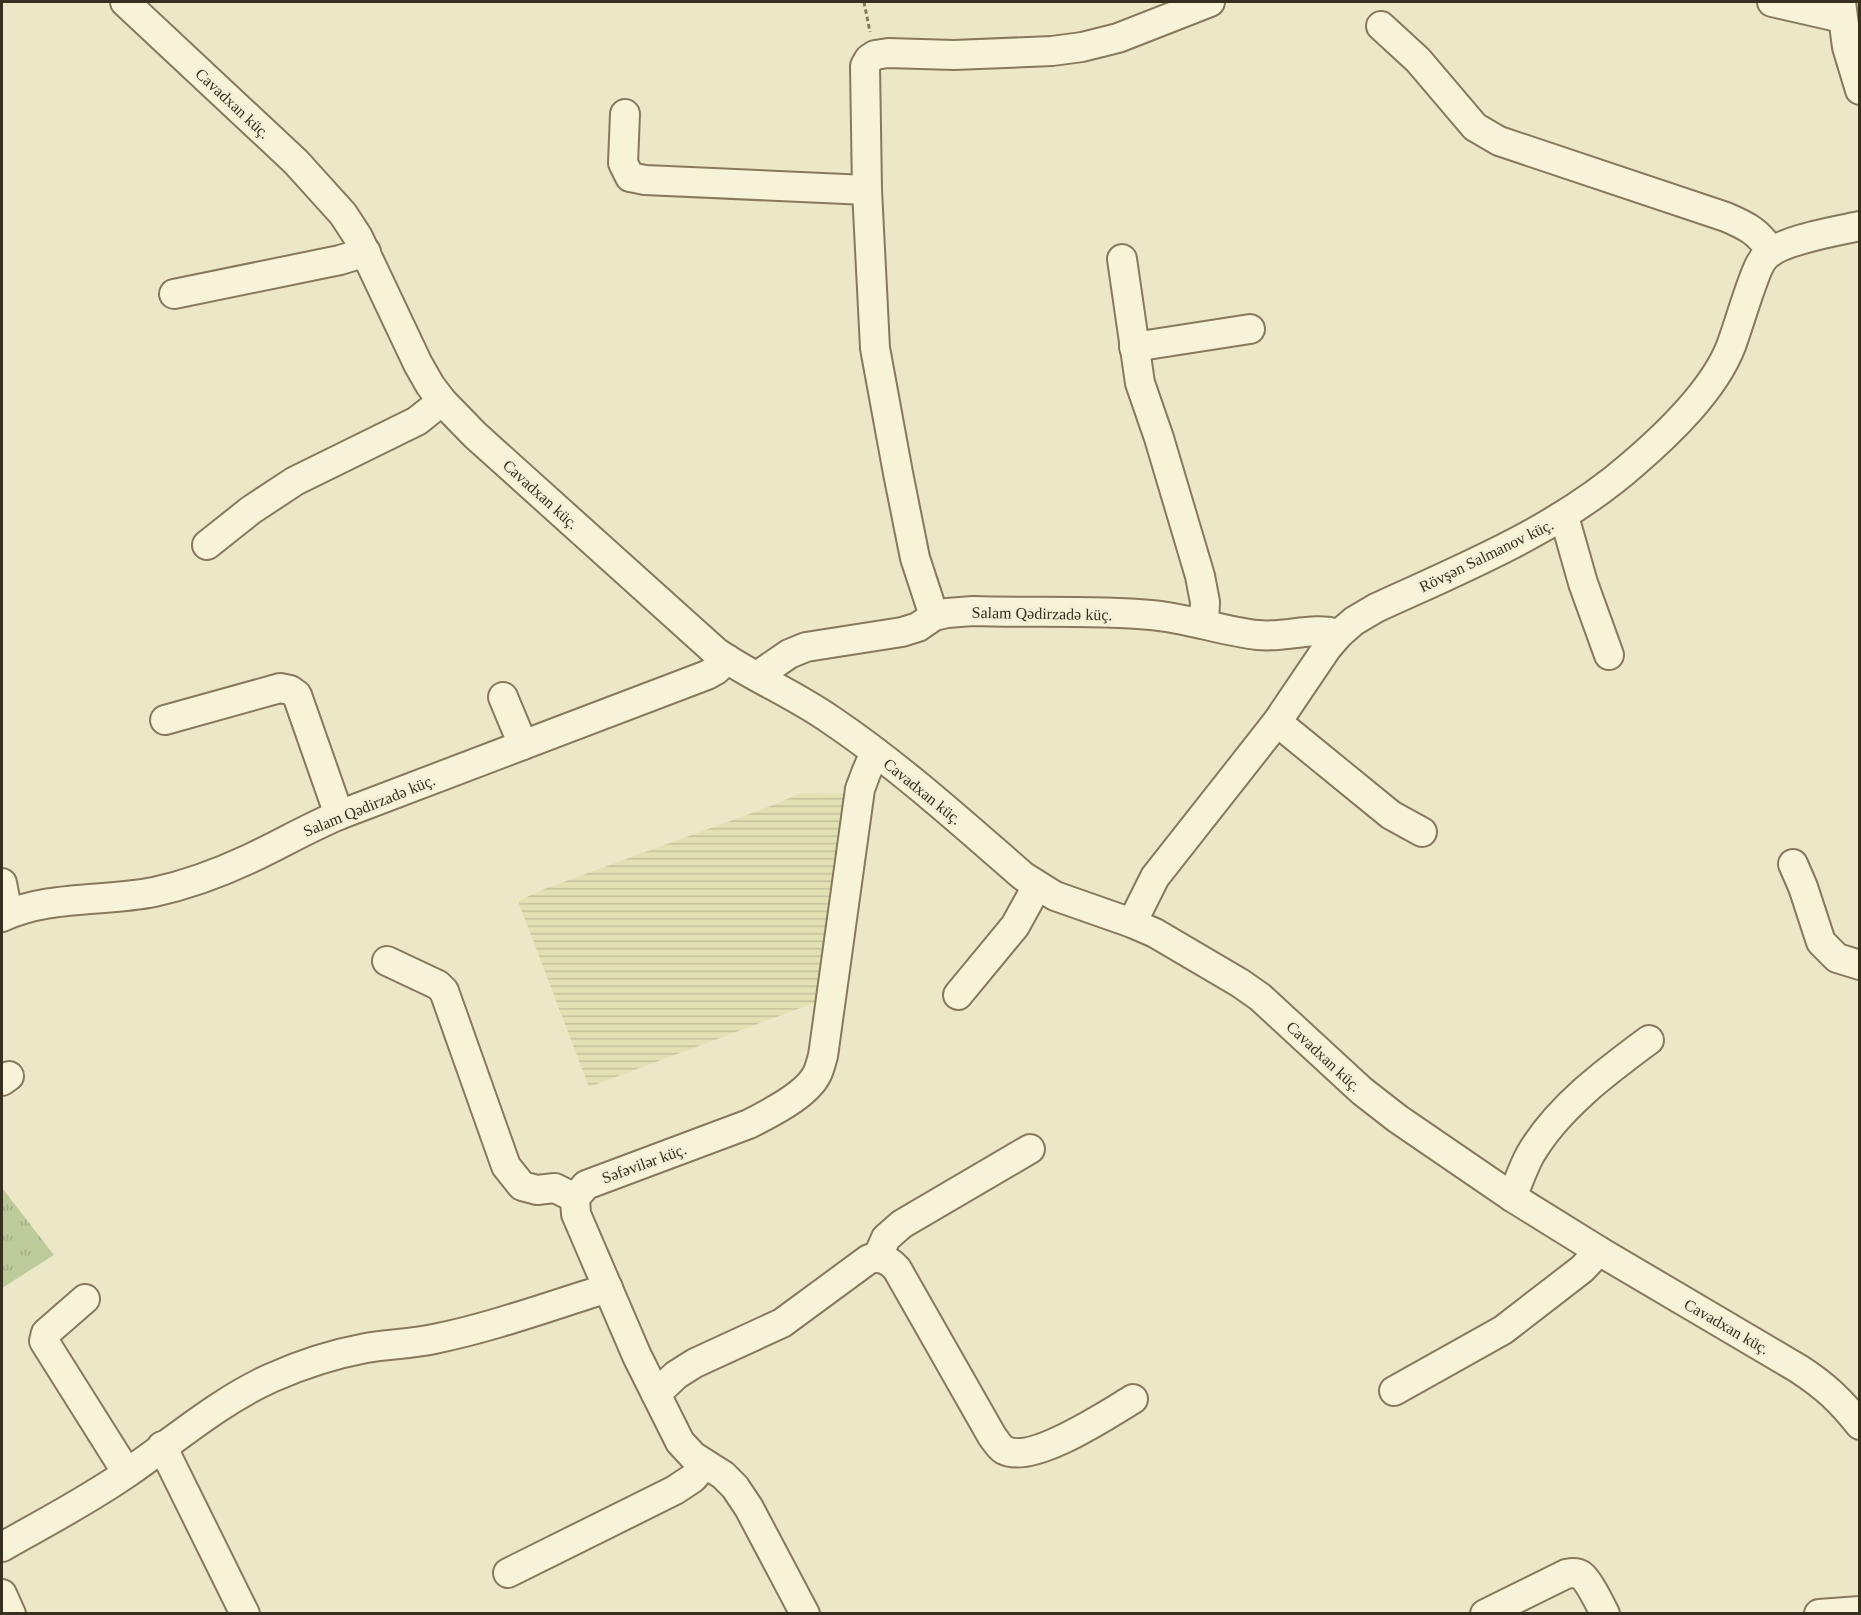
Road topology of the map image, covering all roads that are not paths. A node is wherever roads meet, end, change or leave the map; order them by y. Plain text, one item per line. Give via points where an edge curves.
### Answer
1 (125, 2) edge
2 (1210, 2) edge
3 (1772, 2) edge
4 (1842, 10) edge
5 (1381, 26) dead end
6 (1860, 90) edge
7 (625, 114) dead end
8 (867, 190) junction
9 (1860, 226) edge
10 (366, 252) junction
11 (1771, 252) junction
12 (1122, 259) dead end
13 (174, 294) dead end
14 (1250, 329) dead end
15 (1134, 347) junction
16 (442, 401) junction
17 (1564, 516) junction
18 (207, 545) dead end
19 (934, 616) junction
20 (1204, 624) junction
21 (1339, 633) junction
22 (1609, 655) dead end
23 (727, 659) junction
24 (757, 676) junction
25 (503, 697) dead end
26 (165, 720) dead end
27 (1277, 722) junction
28 (523, 745) junction
29 (875, 752) junction
30 (339, 815) junction
31 (1422, 832) dead end
32 (1793, 864) dead end
33 (2, 883) edge
34 (1037, 886) junction
35 (5, 916) edge
36 (1132, 923) junction
37 (387, 961) dead end
38 (1860, 965) edge
39 (958, 995) dead end
40 (1649, 1040) dead end
41 (1030, 1149) dead end
42 (1512, 1197) junction
43 (575, 1198) junction
44 (1599, 1251) junction
45 (878, 1256) junction
46 (608, 1288) junction
47 (85, 1299) dead end
48 (1394, 1391) dead end
49 (656, 1394) junction
50 (1132, 1399) dead end
51 (1860, 1425) edge
52 (162, 1446) junction
53 (705, 1464) junction
54 (127, 1473) junction
55 (2, 1547) edge
56 (508, 1573) dead end
57 (2, 1594) edge
58 (1860, 1611) edge
59 (11, 1614) edge
60 (245, 1614) edge
61 (805, 1614) edge
62 (1485, 1614) edge
63 (1605, 1614) edge
64 (1819, 1614) edge

1 - 10 street, Cavadxan küç. via 296,162 351,224
2 - 8 street via 1118,38 1082,47 954,55 875,55 865,66
3 - 4 street
4 - 6 street via 1847,47
5 - 11 street via 1418,60 1475,127 1498,141 1746,225 1763,238
7 - 8 street via 623,163 630,177
8 - 19 street via 873,322 880,378 915,558
9 - 11 street via 1789,243
10 - 13 street
10 - 16 street, Cavadxan küç. via 418,364
11 - 17 street, Rövşən Salmanov küç. via 1759,265 1722,366 1699,398 1633,465
12 - 15 street
14 - 15 street
15 - 20 street via 1140,383 1200,576
16 - 18 street via 417,421 294,481
16 - 23 street, Cavadxan küç.
17 - 21 street, Rövşən Salmanov küç. via 1524,539 1376,608
17 - 22 street
19 - 20 street, Salam Qədirzadə küç. via 973,611 1100,613 1149,615
19 - 24 street, Salam Qədirzadə küç. via 902,632 806,647
20 - 21 street, Salam Qədirzadə küç. via 1261,635 1313,630
21 - 27 street, Rövşən Salmanov küç.
23 - 24 street, Cavadxan küç.
23 - 28 street, Salam Qədirzadə küç. via 707,675
24 - 29 street, Cavadxan küç. via 802,700
25 - 28 street
26 - 30 street via 280,688 290,690 297,695
27 - 31 street via 1391,815
27 - 36 street, Rövşən Salmanov küç. via 1155,877
28 - 30 street, Salam Qədirzadə küç.
29 - 34 street, Cavadxan küç.
29 - 43 street, Səfəvilər küç. via 860,789 823,1056 813,1081 800,1094 749,1124 586,1185
30 - 35 street, Salam Qədirzadə küç. via 249,859 183,884 129,896 58,902
32 - 38 street via 1821,942 1837,958
33 - 35 street
34 - 36 street, Cavadxan küç.
34 - 39 street via 1015,926
36 - 42 street, Cavadxan küç. via 1260,997 1362,1091
37 - 43 street via 444,991 511,1173 522,1186 537,1190 555,1188
40 - 42 street via 1595,1080 1548,1130 1530,1155
41 - 45 street via 902,1224 886,1238
42 - 44 street, Cavadxan küç.
43 - 46 street via 576,1214
44 - 48 street via 1582,1269 1503,1330
44 - 51 street, Cavadxan küç. via 1799,1369 1823,1385
45 - 49 street via 782,1323 695,1364
45 - 50 street via 897,1269 1003,1450 1036,1450 1084,1430
46 - 49 street
46 - 52 street via 474,1330 432,1340 365,1348 314,1362 270,1378
47 - 54 street via 46,1334 44,1341
49 - 53 street via 680,1443
52 - 54 street
52 - 60 street
53 - 56 street via 675,1490
53 - 61 street via 723,1474 735,1487
54 - 55 street
57 - 59 street
58 - 64 street
62 - 63 street via 1574,1573 1585,1579

